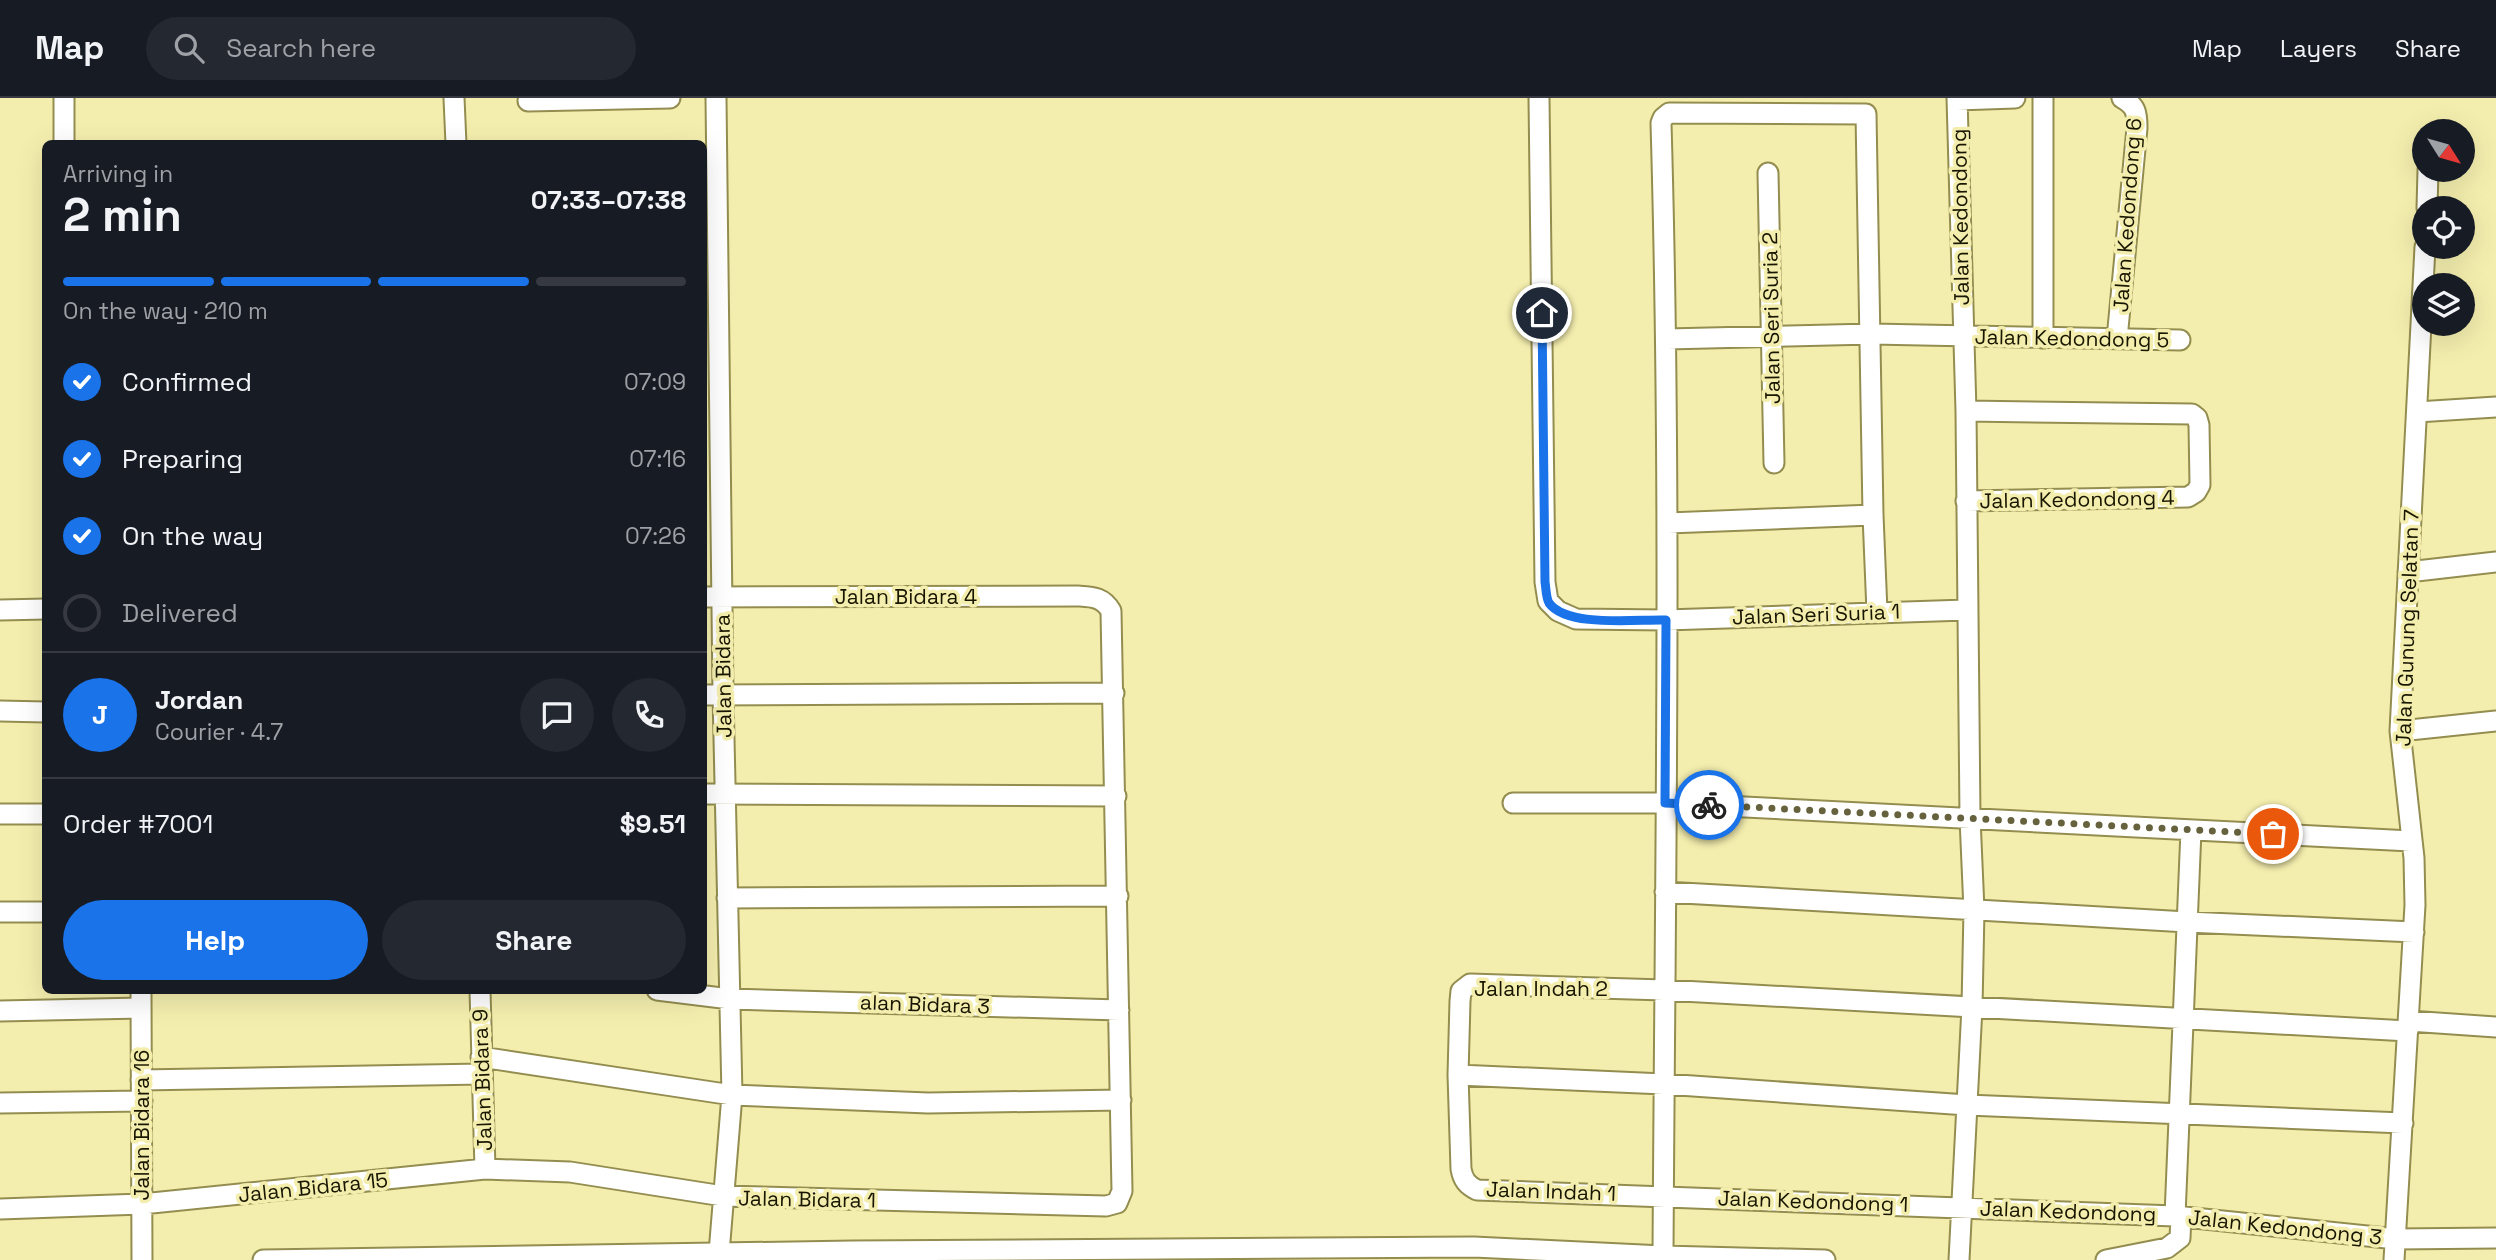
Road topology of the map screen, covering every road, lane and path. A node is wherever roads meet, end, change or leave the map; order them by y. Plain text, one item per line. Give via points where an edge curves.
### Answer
1 (64, 98) edge
2 (454, 98) edge
3 (670, 98) edge
4 (716, 98) edge
5 (1539, 98) edge
6 (2015, 98) edge
7 (2043, 98) edge
8 (2122, 98) edge
9 (1957, 99) edge
10 (528, 101) dead end
11 (64, 140) edge
12 (456, 140) edge
13 (1768, 173) dead end
14 (710, 181) edge
15 (711, 257) edge
16 (2424, 259) edge
17 (1872, 334) junction
18 (1772, 335) junction
19 (1964, 336) junction
20 (2043, 338) junction
21 (1667, 339) junction
22 (2117, 339) junction
23 (2180, 341) dead end
24 (2496, 407) edge
25 (1966, 411) junction
26 (2417, 412) junction
27 (712, 413) edge
28 (1774, 463) dead end
29 (1966, 501) junction
30 (712, 504) edge
31 (1873, 515) junction
32 (1668, 523) junction
33 (2496, 562) edge
34 (2408, 572) junction
35 (713, 596) edge
36 (42, 609) edge
37 (0, 610) edge
38 (1966, 610) junction
39 (1877, 612) junction
40 (1666, 620) junction
41 (1114, 693) junction
42 (713, 695) edge
43 (0, 711) edge
44 (42, 712) edge
45 (2496, 721) edge
46 (2400, 730) junction
47 (707, 794) edge
48 (725, 795) junction
49 (1116, 796) junction
50 (1513, 803) dead end
51 (1665, 803) junction
52 (0, 814) edge
53 (42, 814) edge
54 (1970, 818) junction
55 (2191, 830) junction
56 (2411, 841) junction
57 (1665, 892) junction
58 (1118, 896) junction
59 (727, 898) junction
60 (1974, 910) junction
61 (0, 912) edge
62 (42, 912) edge
63 (2187, 922) junction
64 (2414, 932) junction
65 (1664, 990) junction
66 (480, 994) edge
67 (689, 994) edge
68 (141, 999) edge
69 (730, 999) junction
70 (1972, 1007) junction
71 (1119, 1010) junction
72 (0, 1011) edge
73 (2183, 1020) junction
74 (2408, 1026) junction
75 (2496, 1027) edge
76 (482, 1066) junction
77 (1458, 1075) junction
78 (141, 1080) junction
79 (1664, 1084) junction
80 (732, 1095) junction
81 (1121, 1100) junction
82 (142, 1101) junction
83 (0, 1103) edge
84 (1967, 1105) junction
85 (2179, 1113) junction
86 (2403, 1123) junction
87 (485, 1169) junction
88 (1664, 1195) junction
89 (723, 1196) junction
90 (142, 1205) junction
91 (1962, 1207) junction
92 (0, 1209) edge
93 (2178, 1216) junction
94 (2396, 1238) junction
95 (2496, 1238) edge
96 (719, 1253) junction
97 (853, 1255) edge
98 (1161, 1255) edge
99 (1663, 1256) junction
100 (474, 1258) edge
101 (142, 1260) edge
102 (263, 1260) edge
103 (1825, 1260) edge
104 (1958, 1260) edge
105 (2106, 1260) edge
106 (2395, 1260) edge

1 - 11 street
2 - 12 street
3 - 10 street
4 - 14 street, Jalan Bidara
5 - 40 street, Jalan Seri Suria 1 via 1548,601 1576,619
6 - 9 street
7 - 20 street
8 - 22 street, Jalan Kedondong 6 via 2137,110 2137,128
9 - 19 street, Jalan Kedondong
13 - 18 street, Jalan Seri Suria 2
14 - 15 street, Jalan Bidara
15 - 27 street, Jalan Bidara
16 - 26 street, Jalan Gunung Selatan 7
17 - 18 street, Jalan Kedondong 5
17 - 19 street, Jalan Kedondong 5
17 - 21 street via 1866,114 1669,113 1661,123
17 - 31 street
18 - 21 street, Jalan Kedondong 5
18 - 28 street, Jalan Seri Suria 2
19 - 20 street, Jalan Kedondong 5
19 - 25 street, Jalan Kedondong
20 - 22 street, Jalan Kedondong 5
21 - 32 street
22 - 23 street, Jalan Kedondong 5
24 - 26 street
25 - 29 street, Jalan Kedondong
25 - 29 street, Jalan Kedondong 4 via 2192,414 2199,425 2200,485 2188,497
26 - 34 street, Jalan Gunung Selatan 7
27 - 30 street, Jalan Bidara
29 - 38 street, Jalan Kedondong
30 - 35 street, Jalan Bidara
31 - 32 street
31 - 39 street
32 - 40 street
33 - 34 street
34 - 46 street, Jalan Gunung Selatan 7
35 - 41 street, Jalan Bidara 4 via 1097,597 1111,611
35 - 42 street, Jalan Bidara
36 - 37 street
38 - 39 street, Jalan Seri Suria 1
38 - 54 street, Jalan Kedondong
39 - 40 street, Jalan Seri Suria 1
40 - 51 street
41 - 42 street
41 - 49 street
42 - 48 street, Jalan Bidara
43 - 44 street
45 - 46 street
46 - 56 street, Jalan Gunung Selatan 7
47 - 48 street
48 - 49 street
48 - 59 street, Jalan Bidara
49 - 58 street
50 - 51 street
51 - 54 street
51 - 57 street
52 - 53 street
54 - 55 street
54 - 60 street, Jalan Kedondong
55 - 56 street
55 - 63 street
56 - 64 street, Jalan Gunung Selatan 7
57 - 60 street
57 - 65 street
58 - 59 street
58 - 71 street
59 - 69 street, Jalan Bidara
60 - 63 street
60 - 70 street, Jalan Kedondong
61 - 62 street
63 - 64 street
63 - 73 street
64 - 74 street, Jalan Gunung Selatan 7
65 - 70 street
65 - 77 street, Jalan Indah 2 via 1465,986 1460,1001
65 - 79 street
66 - 76 street, Jalan Bidara 9
67 - 69 street, alan Bidara 3
68 - 72 street
68 - 78 street, Jalan Bidara 16
69 - 71 street, alan Bidara 3
69 - 80 street, Jalan Bidara
70 - 73 street
70 - 84 street, Jalan Kedondong
71 - 81 street
73 - 74 street
73 - 85 street
74 - 75 street
74 - 86 street, Jalan Gunung Selatan 7
76 - 78 street
76 - 80 street
76 - 87 street, Jalan Bidara 9
77 - 79 street
77 - 88 street, Jalan Indah 1 via 1461,1169 1468,1185 1477,1189
78 - 82 street, Jalan Bidara 16
79 - 84 street
79 - 88 street
80 - 81 street via 928,1103
80 - 89 street, Jalan Bidara
81 - 89 street, Jalan Bidara 1 via 1122,1191 1117,1203 1106,1206
82 - 83 street
82 - 90 street, Jalan Bidara 16
84 - 85 street
84 - 91 street, Jalan Kedondong
85 - 86 street
85 - 93 street
86 - 94 street, Jalan Gunung Selatan 7
87 - 89 street, Jalan Bidara 1 via 570,1172
87 - 90 street, Jalan Bidara 15
88 - 91 street, Jalan Kedondong 1
88 - 99 street
89 - 96 street, Jalan Bidara
90 - 92 street, Jalan Bidara 15
90 - 101 street, Jalan Bidara 16
91 - 93 street, Jalan Kedondong
91 - 104 street, Jalan Kedondong
93 - 94 street, Jalan Kedondong 3
93 - 105 street via 2179,1238 2167,1248
94 - 95 street, Jalan Kedondong 3
94 - 106 street, Jalan Gunung Selatan 7
96 - 97 street
96 - 100 street
97 - 98 street
98 - 99 street via 1474,1247
99 - 103 street
100 - 102 street

